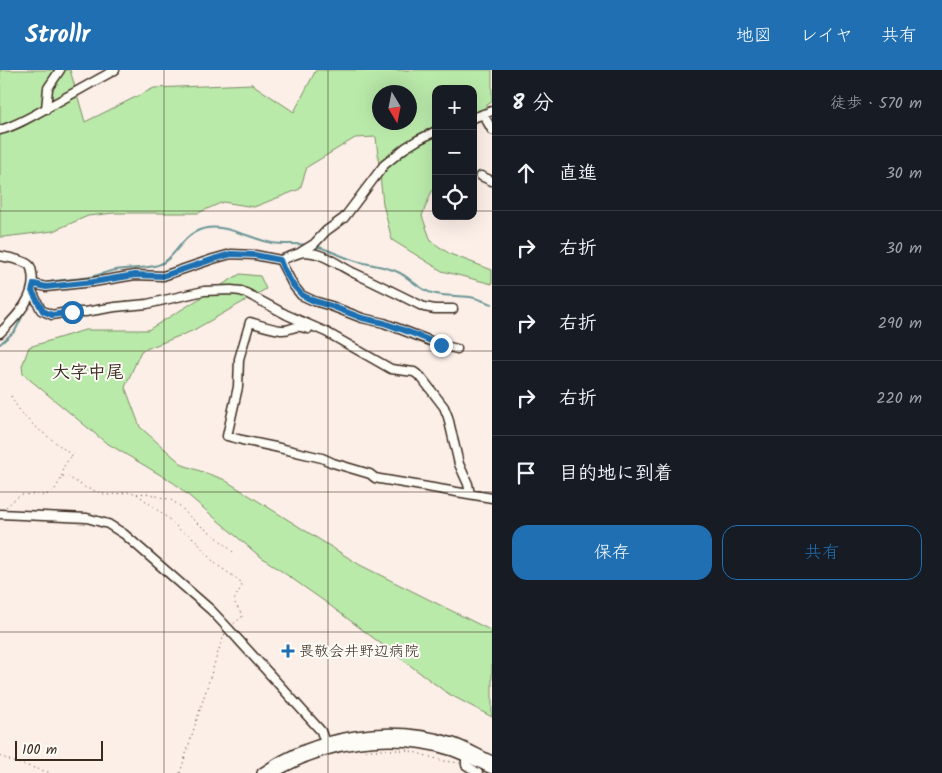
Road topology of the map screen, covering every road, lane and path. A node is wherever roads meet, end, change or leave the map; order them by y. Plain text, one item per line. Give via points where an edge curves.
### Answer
1 (60, 70) edge
2 (115, 70) edge
3 (46, 109) junction
4 (492, 111) edge
5 (483, 114) junction
6 (477, 116) edge
7 (0, 130) edge
8 (492, 130) edge
9 (432, 133) edge
10 (481, 176) dead end
11 (492, 181) edge
12 (301, 252) junction
13 (0, 256) edge
14 (280, 260) junction
15 (33, 288) junction
16 (453, 309) dead end
17 (326, 332) junction
18 (0, 333) edge
19 (457, 349) dead end
20 (11, 396) dead end
21 (74, 453) dead end
22 (72, 456) junction
23 (63, 476) junction
24 (137, 494) junction
25 (470, 494) junction
26 (492, 498) edge
27 (2, 511) edge
28 (233, 552) dead end
29 (228, 628) junction
30 (326, 746) junction
31 (360, 751) dead end
32 (0, 756) edge
33 (466, 760) junction
34 (492, 761) edge
35 (492, 769) edge
36 (51, 773) edge
37 (180, 773) edge
38 (262, 773) edge
39 (274, 773) edge
40 (478, 773) edge

1 - 3 street via 48,88
2 - 3 street
3 - 7 street
4 - 5 street
5 - 6 street
5 - 8 street
9 - 12 street via 384,164 344,218
10 - 11 street
12 - 14 street
12 - 16 street via 322,255 424,307
13 - 15 street via 28,265
14 - 15 street via 231,254 163,276 135,275
14 - 19 street via 302,295
15 - 17 street via 41,310 52,315 147,304 204,291 237,290
15 - 18 street via 19,313
17 - 25 street via 391,369 414,372 421,377 444,406
17 - 25 street via 319,333 300,326 281,330 250,322 239,359 236,397 227,436 322,458 375,478
20 - 22 path via 31,424
21 - 22 path
22 - 23 path via 62,470
23 - 24 path via 107,495
23 - 27 path via 51,493 22,495
24 - 28 path via 146,493 171,500
24 - 29 path via 195,539 217,565 240,581 242,586 234,602 242,617
25 - 26 street
27 - 29 street via 79,517 108,524 124,534
29 - 30 street via 320,731
29 - 37 path
30 - 33 main road via 394,741 441,748
30 - 34 main road via 350,737 373,734 416,735 453,743
30 - 38 main road via 309,748 290,756
30 - 39 main road
31 - 33 path via 407,750 444,761
32 - 36 path
33 - 35 main road
33 - 40 street

